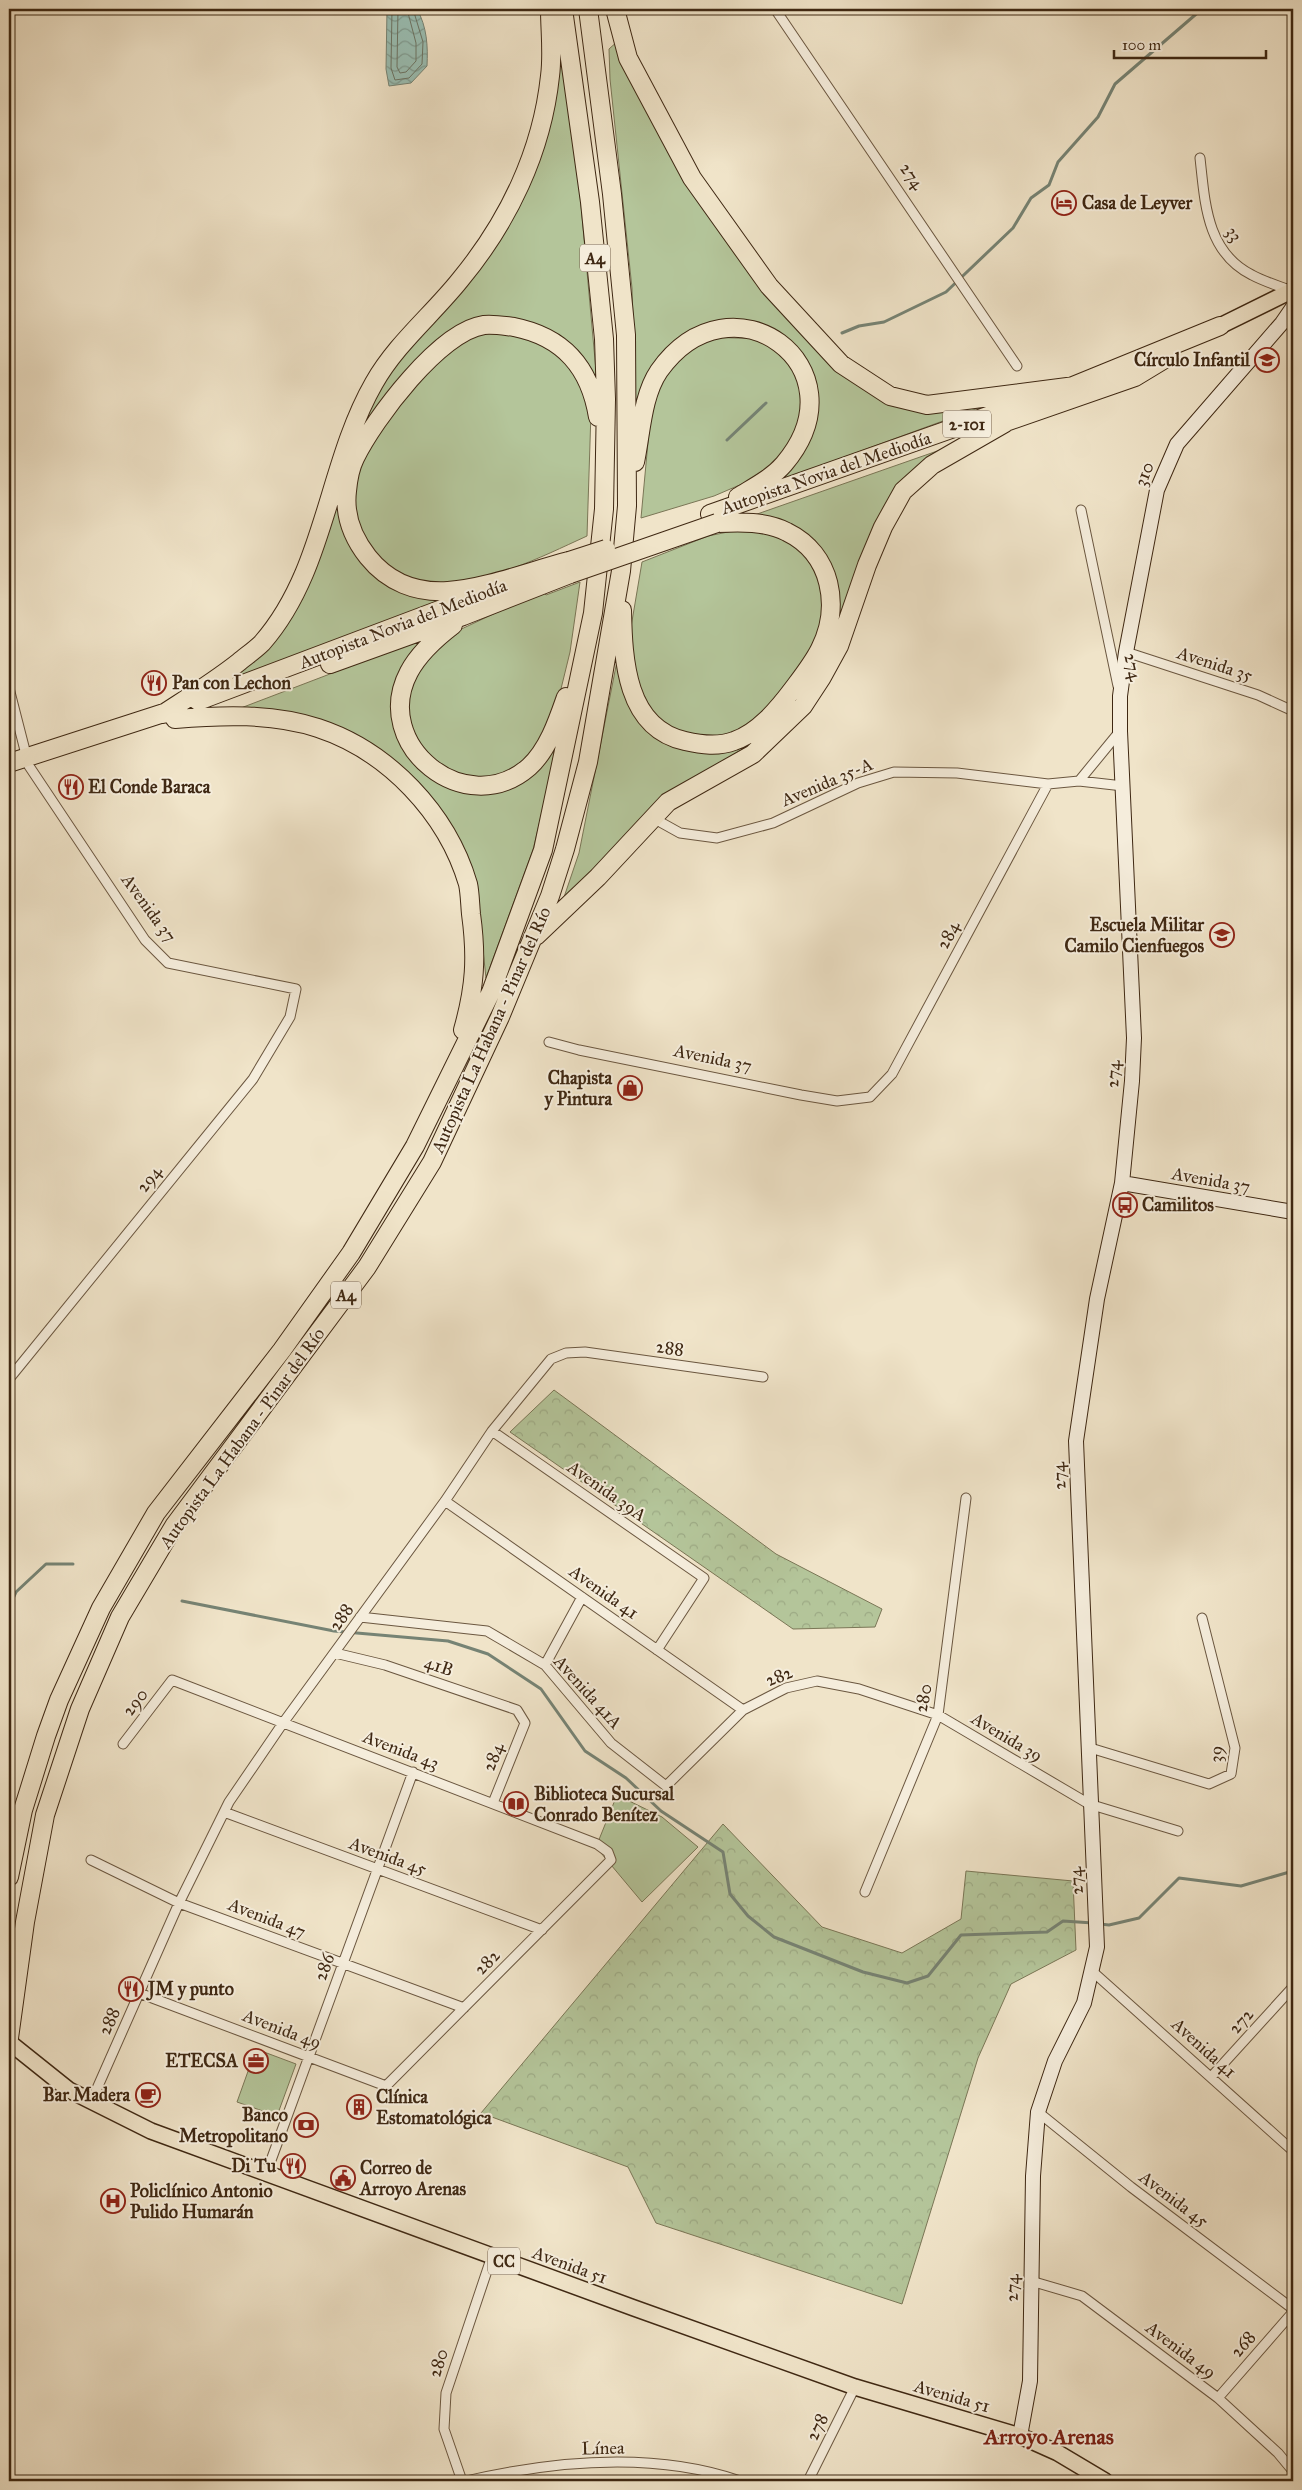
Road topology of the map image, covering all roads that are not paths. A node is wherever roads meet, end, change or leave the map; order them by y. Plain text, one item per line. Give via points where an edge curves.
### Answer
1 (550, 9) edge
2 (563, 9) edge
3 (588, 9) edge
4 (615, 9) edge
5 (775, 9) edge
6 (1200, 158) dead end
7 (1293, 290) edge
8 (1293, 307) edge
9 (1220, 326) junction
10 (1016, 366) dead end
11 (1075, 386) junction
12 (1005, 423) junction
13 (627, 506) junction
14 (604, 509) junction
15 (1081, 510) dead end
16 (714, 518) junction
17 (570, 567) junction
18 (621, 571) junction
19 (593, 613) junction
20 (463, 616) junction
21 (1126, 652) junction
22 (9, 688) edge
23 (1120, 696) junction
24 (1293, 711) edge
25 (169, 716) junction
26 (1120, 731) junction
27 (28, 761) junction
28 (9, 763) edge
29 (9, 773) edge
30 (1079, 781) junction
31 (1048, 784) junction
32 (1123, 786) junction
33 (653, 818) junction
34 (532, 940) junction
35 (296, 990) joint
36 (549, 1042) dead end
37 (870, 1097) joint
38 (415, 1146) junction
39 (1122, 1183) junction
40 (1293, 1212) edge
41 (763, 1377) dead end
42 (9, 1379) edge
43 (492, 1431) junction
44 (966, 1498) dead end
45 (445, 1501) junction
46 (582, 1597) junction
47 (360, 1617) junction
48 (1202, 1618) dead end
49 (657, 1650) junction
50 (335, 1653) junction
51 (545, 1665) junction
52 (172, 1680) joint
53 (816, 1682) joint
54 (744, 1710) junction
55 (938, 1715) junction
56 (525, 1723) joint
57 (283, 1724) junction
58 (123, 1744) dead end
59 (1087, 1746) junction
60 (413, 1772) junction
61 (666, 1786) joint
62 (493, 1803) junction
63 (1089, 1804) junction
64 (224, 1812) junction
65 (1178, 1831) dead end
66 (91, 1860) dead end
67 (611, 1860) joint
68 (378, 1869) junction
69 (9, 1877) edge
70 (865, 1892) dead end
71 (179, 1903) junction
72 (542, 1930) junction
73 (343, 1964) junction
74 (1092, 1971) junction
75 (1293, 1987) edge
76 (139, 1992) junction
77 (464, 2008) junction
78 (9, 2038) edge
79 (9, 2042) edge
80 (309, 2057) junction
81 (1212, 2076) junction
82 (386, 2086) joint
83 (91, 2102) junction
84 (1038, 2112) junction
85 (1293, 2151) edge
86 (266, 2174) junction
87 (492, 2256) junction
88 (1032, 2281) junction
89 (1293, 2311) edge
90 (855, 2387) junction
91 (1218, 2398) junction
92 (1020, 2436) junction
93 (1293, 2471) edge
94 (462, 2481) edge
95 (466, 2481) edge
96 (740, 2481) edge
97 (808, 2481) edge
98 (1105, 2481) edge

1 - 25 highway via 550,75 545,108 512,204 487,245 375,381 355,427 303,576 286,611 260,644
2 - 14 highway, Autopista La Habana - Pinar del Río / A4 via 590,202 604,339
3 - 13 highway, Autopista La Habana - Pinar del Río / A4 via 626,335
4 - 11 highway via 628,58 692,178 769,286 841,364 890,396 927,405
5 - 10 street, 274
6 - 7 street, 33 via 1212,234 1232,261 1251,275
7 - 9 main road, 2-101
8 - 21 street, 310 via 1177,444 1157,490
9 - 11 highway, Autopista Novia del Mediodía / 2-101
9 - 12 highway, Autopista Novia del Mediodía / 2-101 via 1135,377
11 - 16 highway, Autopista Novia del Mediodía / 2-101
12 - 16 highway, Autopista Novia del Mediodía / 2-101
12 - 33 highway via 932,465 903,491 867,565 839,646 803,706 753,754 668,802
13 - 16 highway via 648,397 658,372 688,341 701,334 726,327 751,328 774,339 798,360 810,392 808,420 798,446 783,465
13 - 18 highway, Autopista La Habana - Pinar del Río / A4
14 - 17 highway via 598,419 588,381 574,358 560,346 526,330 483,325 458,336 436,353 394,398 355,458 346,492 349,525 372,562 396,582 420,589 447,591
14 - 19 highway, Autopista La Habana - Pinar del Río / A4
15 - 23 street, 274
16 - 17 highway, 2-101, bridge
16 - 18 highway via 764,524 807,544 818,557 832,597 830,622 820,649 803,676 779,707 759,726 735,741 702,745 675,739 651,723 642,712 634,698 627,668
17 - 20 highway, Autopista Novia del Mediodía / 2-101
17 - 25 highway, Autopista Novia del Mediodía / 2-101
18 - 34 highway, Autopista La Habana - Pinar del Río / A4 via 588,762 566,849
19 - 20 highway via 558,719 546,744 525,770 489,786 466,785 428,768 408,739 400,708 401,693 409,672 422,653
19 - 38 highway, Autopista La Habana - Pinar del Río / A4 via 543,850 490,992
20 - 25 highway, Autopista Novia del Mediodía / 2-101
21 - 23 street, 310
21 - 24 street, Avenida 35 via 1258,695
22 - 27 street, Avenida 37
23 - 26 street, 274
25 - 27 highway, Autopista Novia del Mediodía / 2-101
25 - 38 highway via 266,718 318,728 356,745 400,775 431,811 452,844 468,884 476,950 473,995 462,1033
26 - 30 street
26 - 32 street, 274
27 - 28 highway, Autopista Novia del Mediodía / 2-101
27 - 29 highway, Autopista Novia del Mediodía / 2-101
27 - 35 street, Avenida 37 via 145,940 168,963
30 - 31 street, Avenida 35-A
30 - 32 street, Avenida 35-A
31 - 33 street, Avenida 35-A via 958,773 894,772 858,783 773,823 717,838 680,833
31 - 37 street, 284 via 892,1074
32 - 39 street, 274 via 1134,1038
33 - 34 highway via 598,878
34 - 78 highway, Autopista La Habana - Pinar del Río / A4 via 432,1162 367,1267 174,1526 120,1617 80,1709 46,1814 37,1853
35 - 42 street, 294 via 290,1017 253,1079
36 - 37 street, Avenida 37 via 801,1095 837,1101
38 - 69 highway, Autopista La Habana - Pinar del Río / A4 via 351,1253 282,1350 156,1513 101,1608 46,1736 23,1810
39 - 40 street, Avenida 37
39 - 59 street, 274 via 1097,1299 1076,1441
41 - 43 street, 288 via 585,1352 566,1353 551,1359
43 - 45 street, 288
43 - 49 street, Avenida 39A via 704,1578
44 - 55 street, 280
45 - 46 street, Avenida 41
45 - 47 street, 288
46 - 49 street, Avenida 41
46 - 51 street
47 - 50 street, 288
47 - 51 street, Avenida 41A via 487,1631
48 - 59 street, 39 via 1235,1748 1231,1774 1209,1784
49 - 54 street, Avenida 41
50 - 56 street, 41B via 385,1665 517,1710
50 - 57 street, 288
51 - 61 street, Avenida 41A via 611,1743
52 - 57 street, Avenida 43
52 - 58 street, 290
53 - 54 street, 282 via 786,1688
53 - 55 street, Avenida 39 via 859,1689
54 - 61 street, 282
55 - 63 street, Avenida 39
55 - 70 street, 280
56 - 62 street, 284
57 - 60 street, Avenida 43
57 - 64 street, 288
59 - 63 street, 274
60 - 62 street, Avenida 43
60 - 68 street, 286
62 - 67 street, Avenida 43 via 597,1844 608,1852
63 - 65 street, Avenida 39
63 - 74 street, 274 via 1097,1910 1097,1947
64 - 68 street, Avenida 45
64 - 71 street, 288
66 - 71 street, Avenida 47
67 - 72 street, 282
68 - 72 street, Avenida 45
68 - 73 street, 286
71 - 73 street, Avenida 47
71 - 76 street, 288
72 - 77 street, 282
73 - 77 street, Avenida 47
73 - 80 street, 286
74 - 81 street, Avenida 41
74 - 84 street, 274 via 1084,2002 1055,2061
75 - 81 street, 272
76 - 80 street, Avenida 49
76 - 83 street, 288
77 - 82 street, 282
79 - 83 main road, Avenida 51 / CC via 69,2090
80 - 82 street, Avenida 49
80 - 86 street, 286
81 - 85 street, Avenida 41
83 - 86 main road, Avenida 51 / CC via 151,2132
84 - 88 street, 274 via 1033,2176
84 - 89 street, Avenida 45 via 1130,2187
86 - 87 main road, Avenida 51 / CC
87 - 90 main road, Avenida 51 / CC
87 - 94 street, 280 via 446,2393 444,2429
88 - 91 street, Avenida 49 via 1082,2296
88 - 92 street, 274 via 1030,2381
89 - 91 street, 268
90 - 92 main road, Avenida 51 / CC
90 - 97 street, 278
91 - 93 street, Avenida 49
92 - 98 main road, Avenida 51 / CC via 1058,2453
95 - 96 street, Línea via 504,2473 595,2463 682,2467

